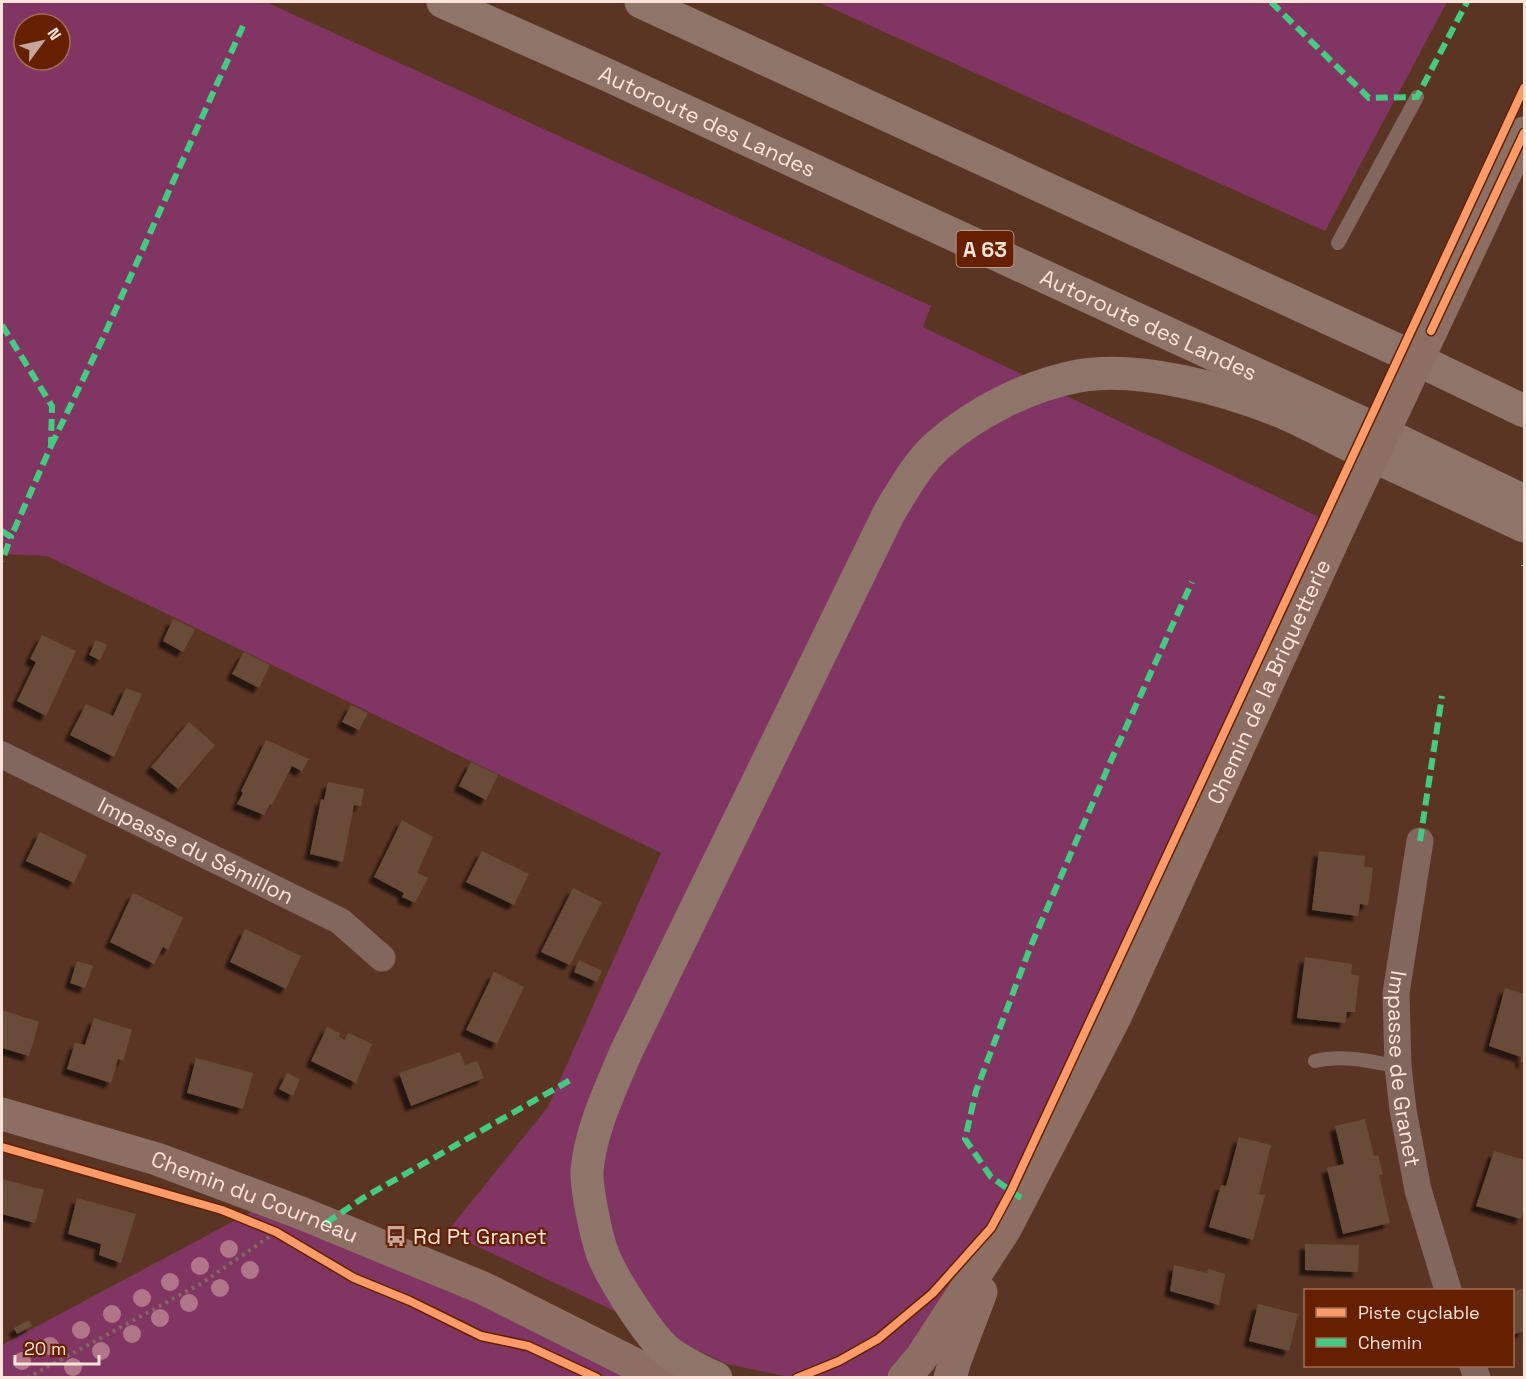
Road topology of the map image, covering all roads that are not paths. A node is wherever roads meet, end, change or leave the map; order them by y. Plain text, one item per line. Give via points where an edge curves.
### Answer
1 (442, 2) edge
2 (641, 2) edge
3 (1417, 97) dead end
4 (1524, 133) edge
5 (1338, 243) dead end
6 (1524, 411) edge
7 (1524, 501) edge
8 (1524, 526) edge
9 (2, 755) edge
10 (1420, 841) dead end
11 (382, 958) dead end
12 (1316, 1061) dead end
13 (1398, 1066) junction
14 (2, 1114) edge
15 (1005, 1229) junction
16 (1448, 1289) edge
17 (662, 1377) edge
18 (716, 1377) edge
19 (904, 1377) edge
20 (950, 1377) edge

1 - 7 highway, Autoroute des Landes / A 63
2 - 6 highway
3 - 5 lane
4 - 15 street, Chemin de la Briquetterie, bridge via 1115,1017
8 - 18 highway via 1282,412 1218,391 1155,377 1080,376 1044,384 1006,400 936,447 889,513 626,1052 591,1146 589,1196 602,1252 611,1269 665,1349
9 - 11 street, Impasse du Sémillon via 340,921
10 - 13 street, Impasse de Granet via 1396,993
12 - 13 lane via 1342,1058
13 - 16 street, Impasse de Granet via 1418,1190
14 - 17 street, Chemin du Courneau via 158,1159 301,1213 483,1288
15 - 19 street, Chemin de la Briquetterie via 921,1358
15 - 20 street, Chemin de la Briquetterie

